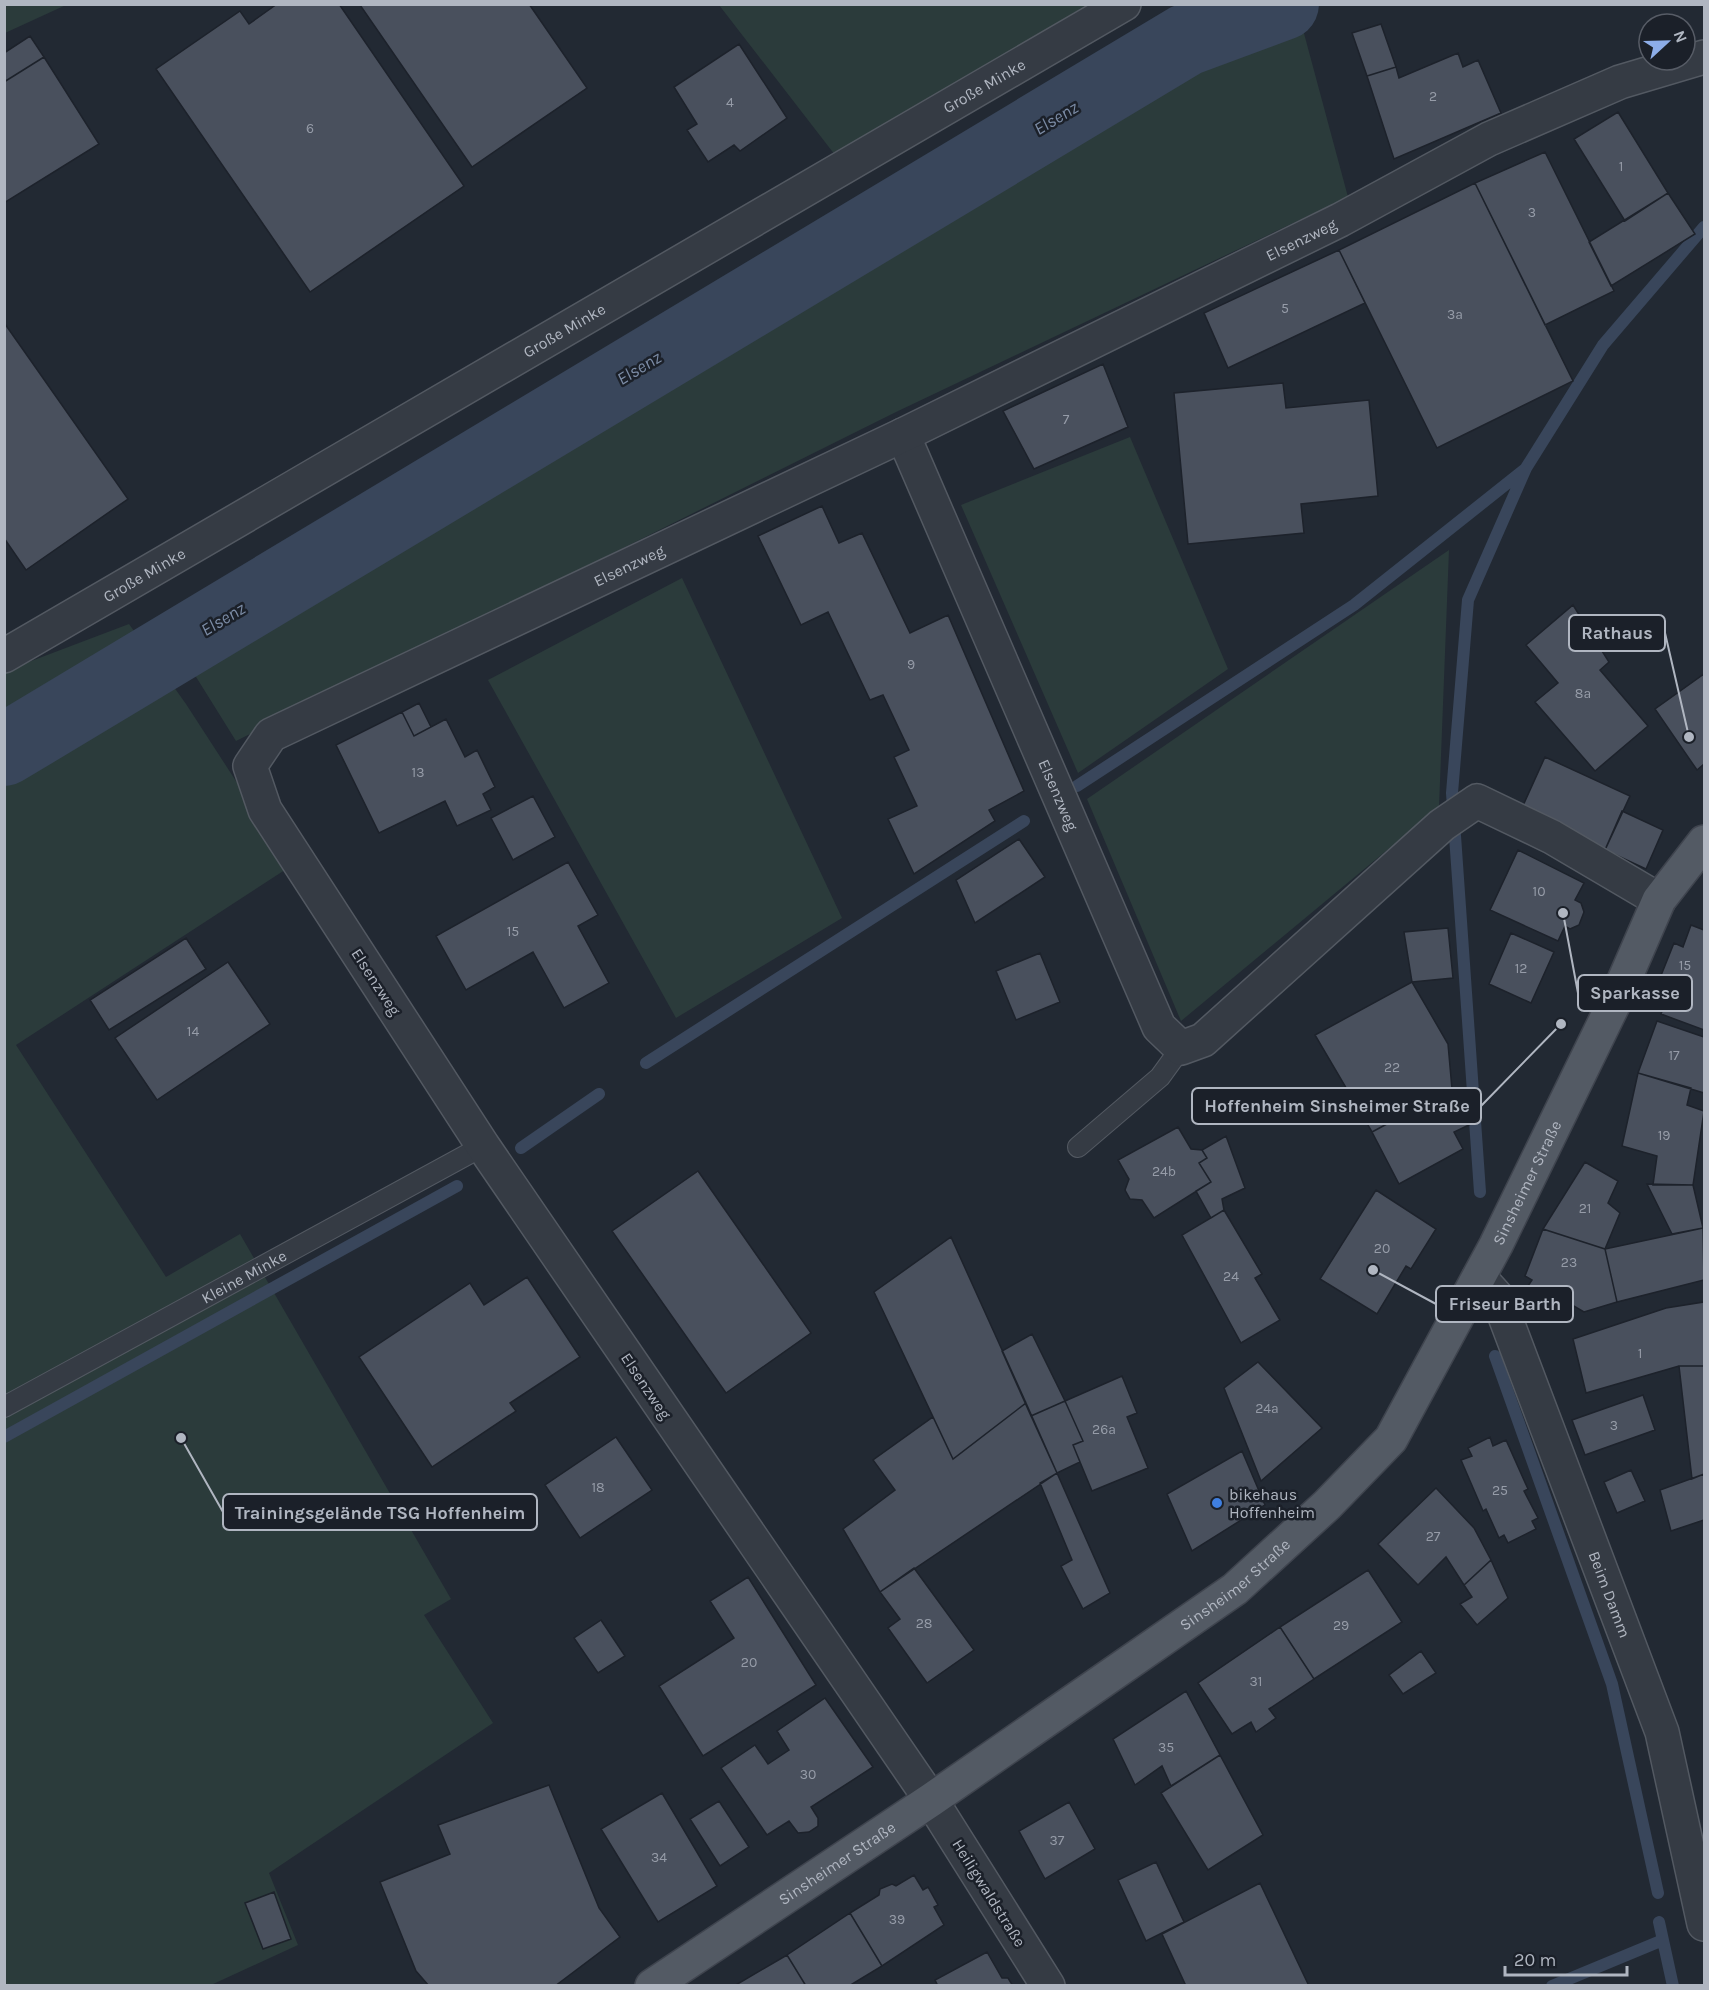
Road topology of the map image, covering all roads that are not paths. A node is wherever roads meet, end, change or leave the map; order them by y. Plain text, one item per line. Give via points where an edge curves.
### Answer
1 (1124, 4) edge
2 (1704, 57) edge
3 (903, 435) junction
4 (4, 656) edge
5 (1704, 842) edge
6 (1659, 900) junction
7 (1181, 1048) junction
8 (483, 1146) junction
9 (1078, 1147) dead end
10 (1479, 1277) junction
11 (4, 1407) edge
12 (931, 1800) junction
13 (1704, 1924) edge
14 (652, 1986) edge
15 (1048, 1986) edge

1 - 4 street, Große Minke
2 - 3 street, Elsenzweg via 1620,82 1489,139 1340,220
3 - 7 street, Elsenzweg via 1159,1027
3 - 8 street, Elsenzweg via 272,735 250,766 265,810
5 - 6 main road, Sinsheimer Straße
6 - 7 street via 1552,837 1477,801 1442,825 1203,1040
6 - 10 main road, Sinsheimer Straße via 1616,999
7 - 9 lane via 1160,1077
8 - 11 lane, Kleine Minke
8 - 12 street, Elsenzweg
10 - 12 main road, Sinsheimer Straße via 1391,1439 1327,1505 1235,1589
10 - 13 street, Beim Damm via 1498,1298 1662,1732
12 - 14 main road, Sinsheimer Straße
12 - 15 street, Heiligwaldstraße

